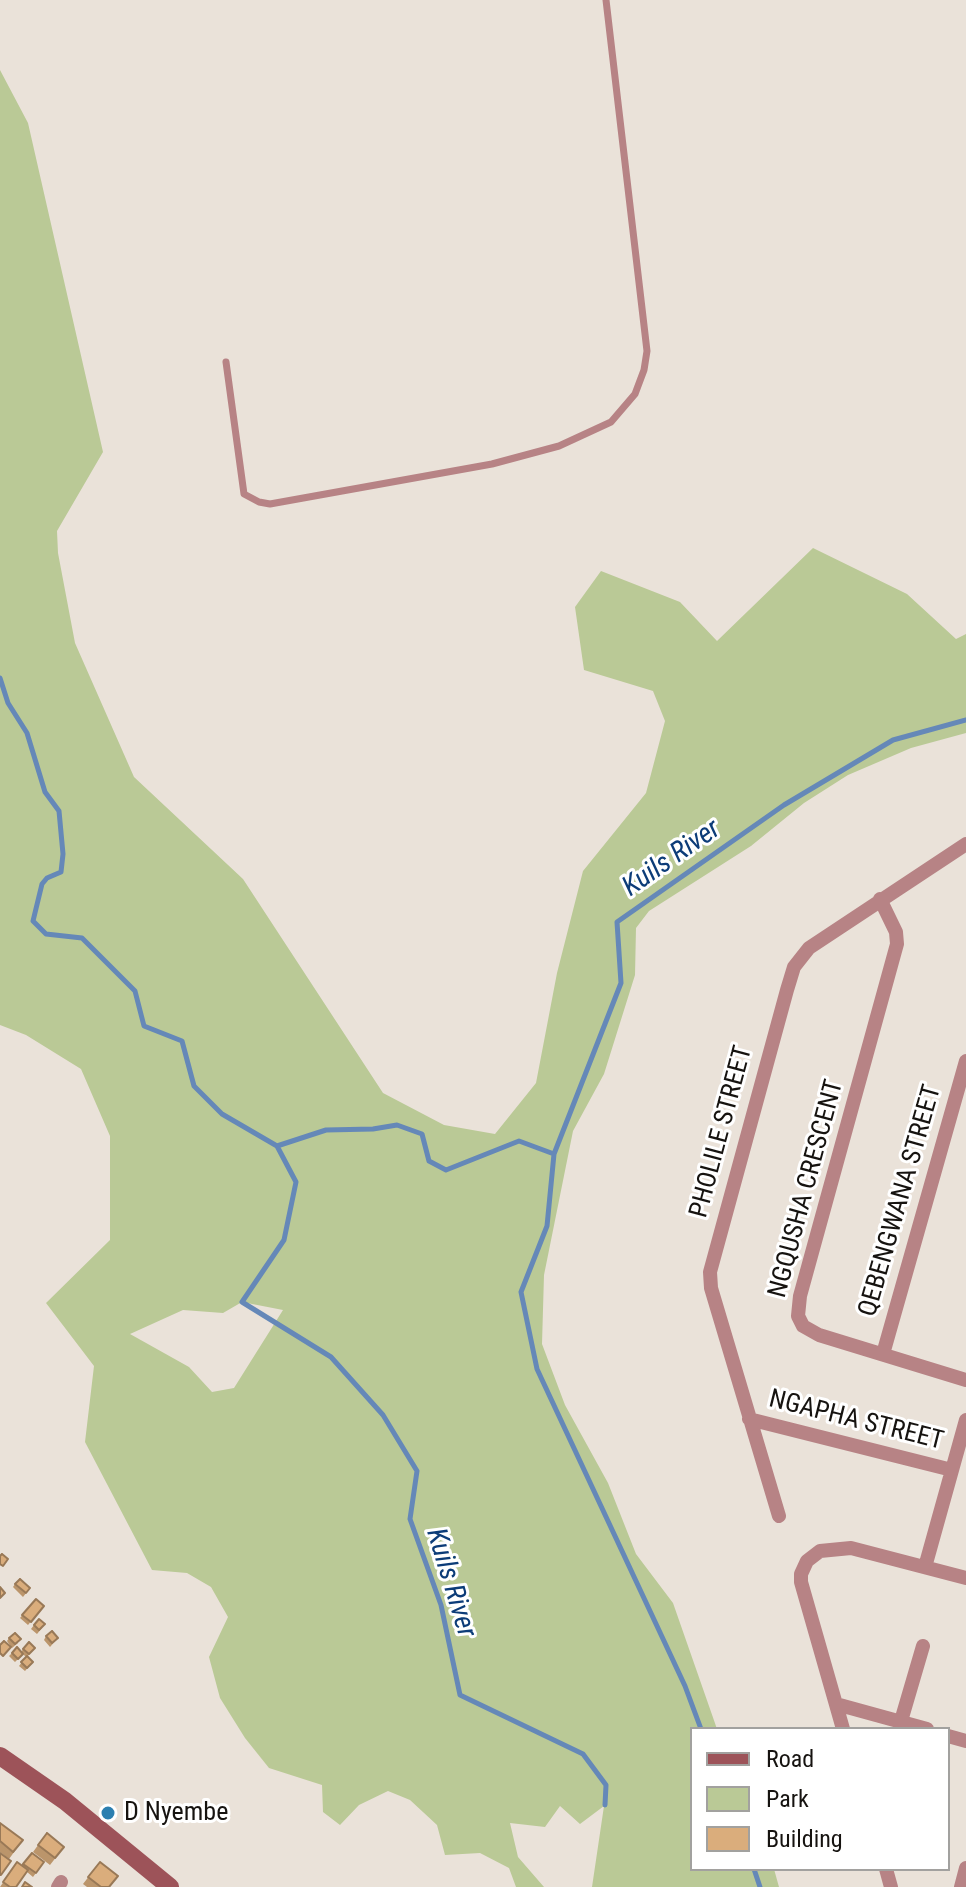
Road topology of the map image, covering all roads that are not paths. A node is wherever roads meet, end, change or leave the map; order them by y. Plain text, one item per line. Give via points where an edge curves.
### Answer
1 (606, 0) edge
2 (226, 362) dead end
3 (966, 844) edge
4 (880, 899) junction
5 (966, 1061) edge
6 (883, 1354) junction
7 (966, 1380) edge
8 (749, 1419) junction
9 (966, 1420) edge
10 (958, 1463) edge
11 (779, 1516) dead end
12 (925, 1567) junction
13 (966, 1578) edge
14 (923, 1646) dead end
15 (836, 1704) junction
16 (901, 1721) junction
17 (842, 1727) edge
18 (920, 1727) edge
19 (0, 1756) edge
20 (966, 1868) edge
21 (170, 1887) edge
22 (961, 1887) edge

1 - 2 lane via 647,351 635,394 611,422 559,446 492,464 270,504 244,494
3 - 4 street, PHOLILE STREET
4 - 6 street, NGQUSHA CRESCENT via 897,944 798,1308 808,1330
4 - 8 street, PHOLILE STREET via 809,948 794,967 711,1264 711,1288
5 - 6 street, QEBENGWANA STREET
6 - 7 street, NGQUSHA CRESCENT
8 - 10 street, NGAPHA STREET
8 - 11 street, PHOLILE STREET
9 - 10 street
10 - 12 street
12 - 13 street
12 - 15 street via 838,1548 820,1551 803,1567 801,1582
14 - 16 street
15 - 16 street
15 - 17 street
16 - 18 street
19 - 21 main road via 65,1801
20 - 22 street

